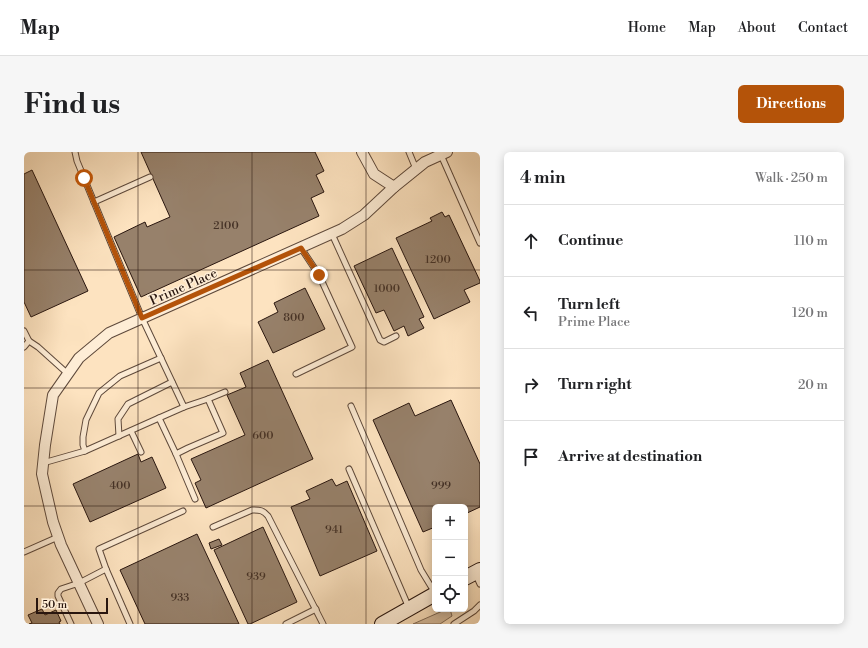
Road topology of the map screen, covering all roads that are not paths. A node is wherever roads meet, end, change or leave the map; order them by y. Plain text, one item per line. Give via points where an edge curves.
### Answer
1 (75, 152) edge
2 (362, 152) edge
3 (409, 152) edge
4 (444, 153) edge
5 (416, 169) junction
6 (150, 176) dead end
7 (394, 187) junction
8 (94, 202) junction
9 (332, 234) junction
10 (480, 243) edge
11 (301, 248) junction
12 (142, 318) junction
13 (24, 331) edge
14 (396, 336) dead end
15 (29, 342) junction
16 (24, 347) edge
17 (161, 358) junction
18 (68, 374) junction
19 (296, 374) dead end
20 (172, 382) junction
21 (225, 392) dead end
22 (208, 399) junction
23 (351, 406) dead end
24 (184, 407) junction
25 (159, 418) junction
26 (131, 431) junction
27 (119, 436) junction
28 (85, 451) junction
29 (141, 452) dead end
30 (176, 454) junction
31 (43, 463) junction
32 (349, 469) dead end
33 (195, 499) dead end
34 (184, 512) dead end
35 (214, 527) dead end
36 (60, 541) junction
37 (24, 552) edge
38 (106, 569) junction
39 (79, 583) junction
40 (432, 588) edge
41 (432, 596) edge
42 (480, 605) edge
43 (316, 609) junction
44 (409, 609) junction
45 (71, 624) edge
46 (98, 624) edge
47 (130, 624) edge
48 (286, 624) edge
49 (323, 624) edge
50 (382, 624) edge
51 (454, 624) edge

1 - 8 lane
2 - 7 street via 374,174
3 - 5 lane
4 - 5 street, Prime Place
4 - 10 lane
5 - 7 street, Prime Place
6 - 8 lane
7 - 9 street, Prime Place via 364,215
8 - 12 lane
9 - 11 street, Prime Place
9 - 14 lane via 380,340 384,342
11 - 12 street, Prime Place
11 - 19 lane via 319,275 352,347
12 - 17 lane
12 - 18 street, Prime Place via 109,333 80,358
13 - 15 lane
15 - 16 lane
15 - 18 lane
17 - 20 lane
17 - 28 lane via 120,376 99,393 86,420 83,437
18 - 31 street, Prime Place via 53,395
20 - 24 lane
20 - 27 lane via 128,404 118,419
21 - 22 lane
22 - 24 lane
22 - 30 lane via 223,433
23 - 40 lane
24 - 25 lane
25 - 26 lane
25 - 30 lane
26 - 27 lane
26 - 29 lane
27 - 28 lane
28 - 31 lane
30 - 33 lane
31 - 36 street, Prime Place via 42,474
32 - 44 lane
34 - 38 lane via 99,549
35 - 43 lane via 252,510 263,511 268,516
36 - 37 lane
36 - 39 street, Prime Place
38 - 39 lane
38 - 47 lane
39 - 45 lane via 58,593
39 - 46 street, Prime Place
41 - 44 main road
42 - 51 lane
43 - 48 lane
43 - 49 lane
44 - 50 main road

